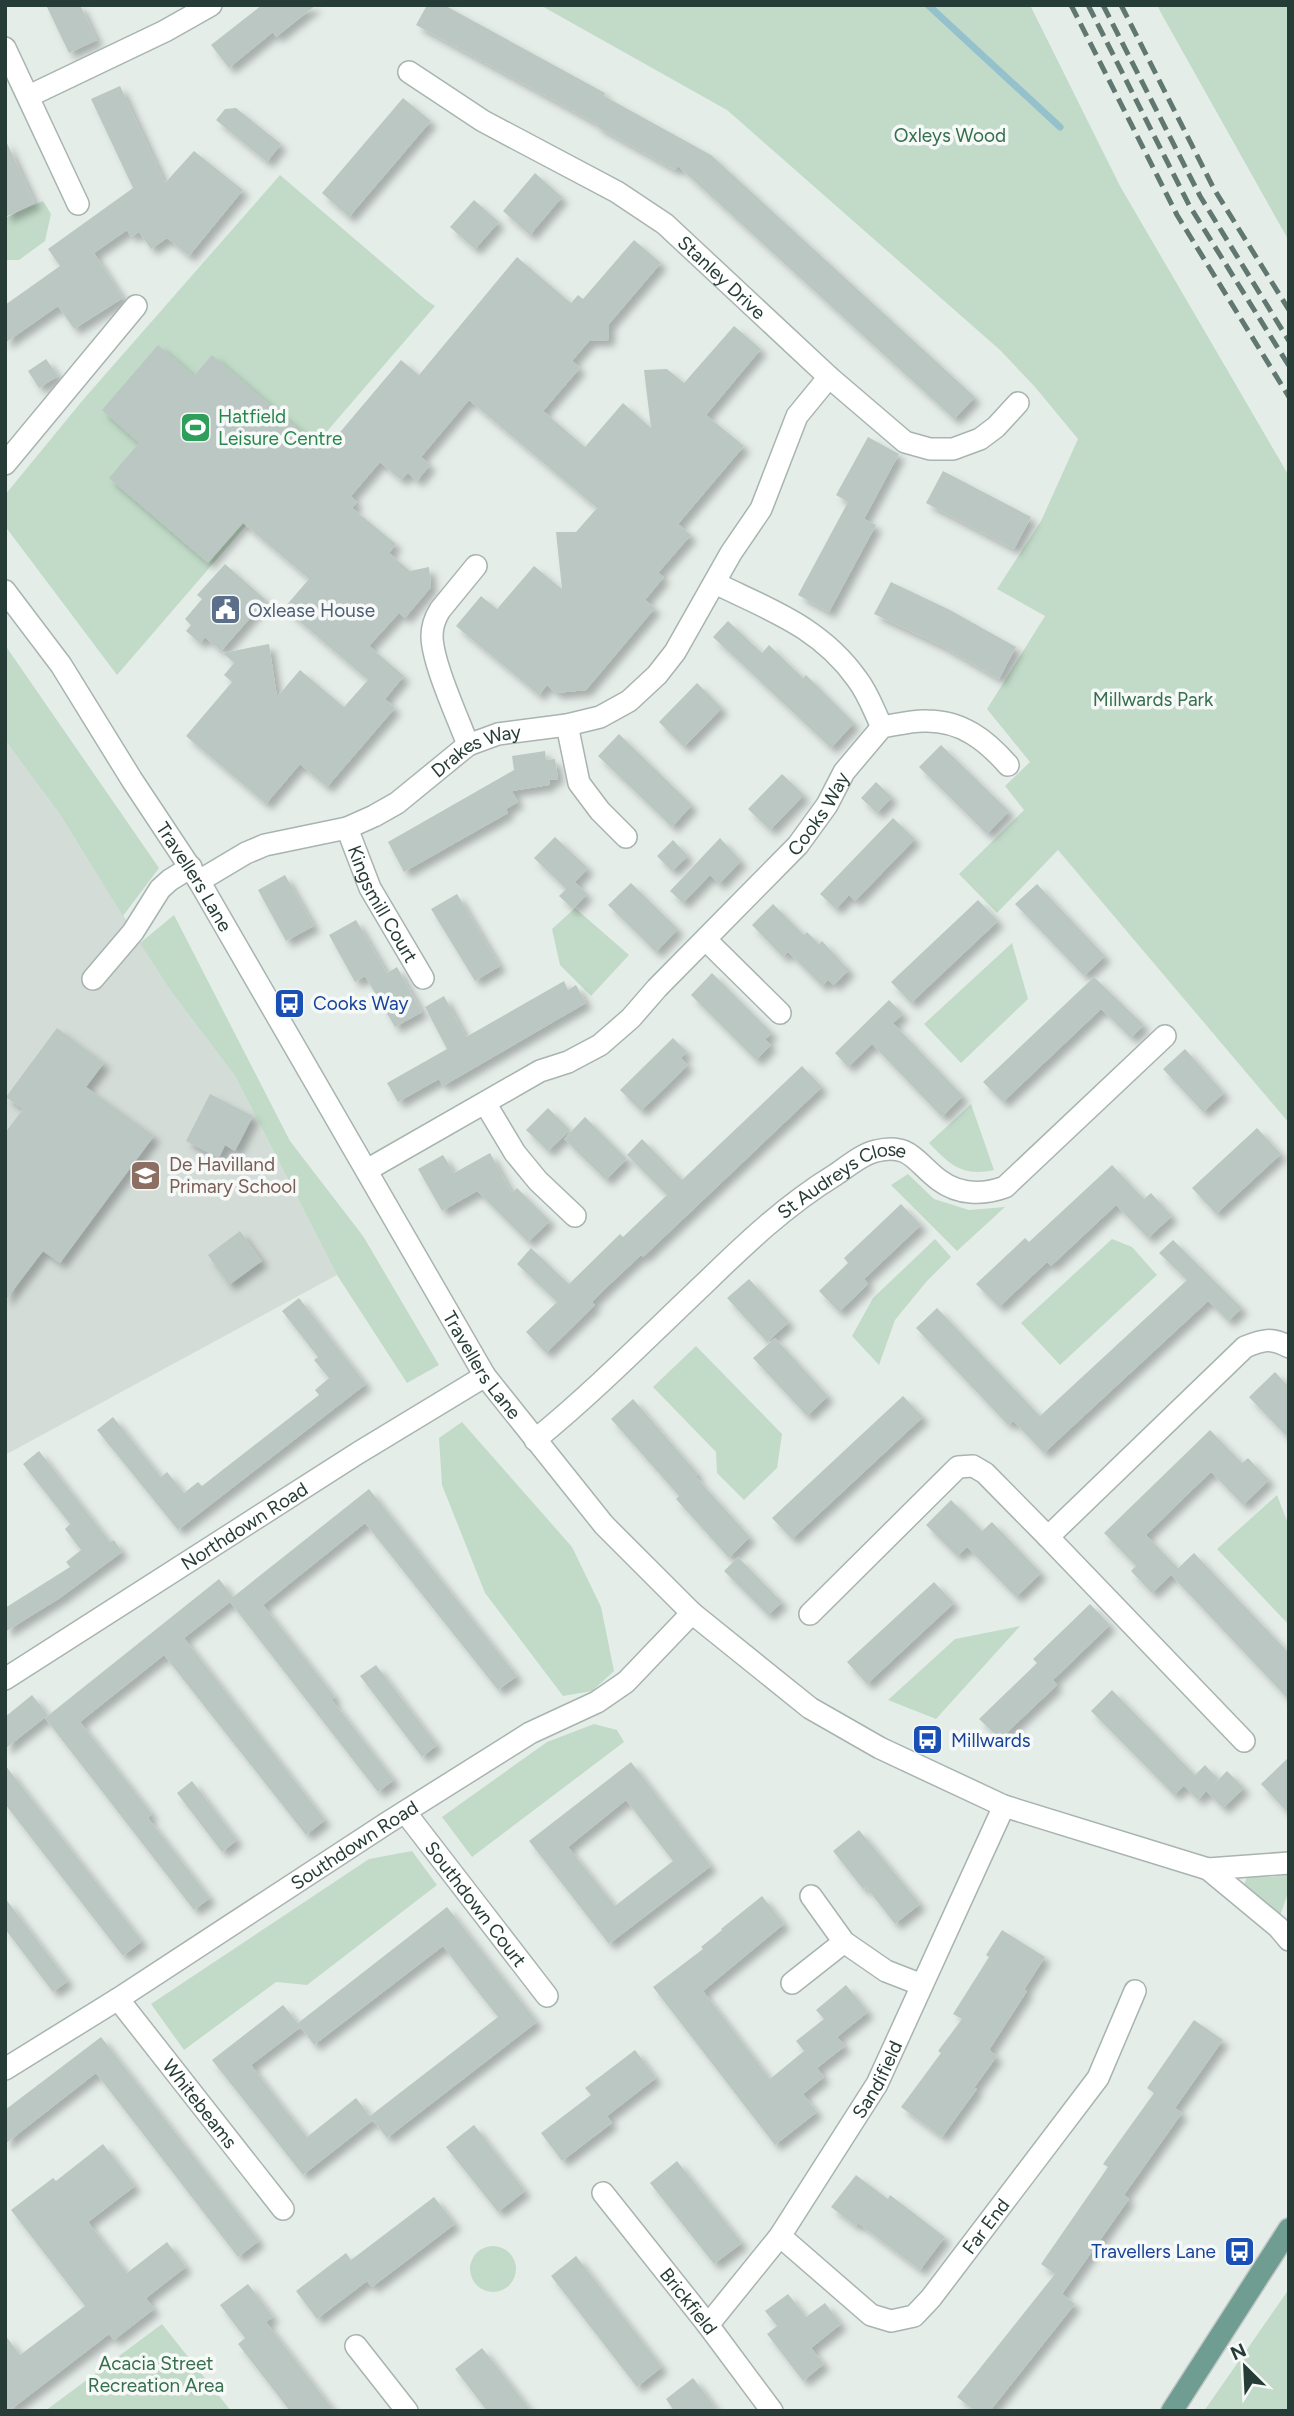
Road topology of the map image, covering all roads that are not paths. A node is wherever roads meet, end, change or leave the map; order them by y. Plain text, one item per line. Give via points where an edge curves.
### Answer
1 (211, 5) edge
2 (5, 48) edge
3 (409, 72) dead end
4 (29, 96) junction
5 (78, 204) dead end
6 (136, 306) dead end
7 (829, 377) junction
8 (1018, 403) dead end
9 (5, 464) edge
10 (476, 566) dead end
11 (715, 583) junction
12 (5, 591) edge
13 (567, 725) junction
14 (882, 727) junction
15 (468, 745) junction
16 (1008, 765) dead end
17 (347, 828) junction
18 (626, 837) dead end
19 (195, 874) junction
20 (706, 940) junction
21 (423, 978) dead end
22 (93, 979) dead end
23 (780, 1013) dead end
24 (1165, 1036) dead end
25 (485, 1103) junction
26 (368, 1170) junction
27 (575, 1216) dead end
28 (1289, 1347) edge
29 (485, 1376) junction
30 (535, 1440) junction
31 (1048, 1537) junction
32 (692, 1613) junction
33 (810, 1614) dead end
34 (5, 1678) edge
35 (1244, 1741) dead end
36 (1004, 1806) junction
37 (405, 1812) junction
38 (1289, 1863) edge
39 (1208, 1869) junction
40 (811, 1896) dead end
41 (1289, 1940) edge
42 (845, 1942) junction
43 (792, 1983) dead end
44 (922, 1985) junction
45 (1135, 1991) dead end
46 (547, 1996) dead end
47 (118, 1999) junction
48 (5, 2069) edge
49 (603, 2193) dead end
50 (283, 2208) dead end
51 (1289, 2229) edge
52 (780, 2236) junction
53 (708, 2325) junction
54 (356, 2346) dead end
55 (407, 2411) edge
56 (772, 2411) edge
57 (1172, 2411) edge

1 - 4 street
2 - 4 street
3 - 7 street, Stanley Drive via 483,121 617,192 665,224
4 - 5 street
6 - 9 street
7 - 8 street, Stanley Drive via 905,442 930,449 953,449 980,439
7 - 11 street, Drakes Way via 797,416 761,509
10 - 15 street via 435,618 432,637
11 - 13 street, Drakes Way via 657,675 629,701 600,717
11 - 14 street via 799,623 836,652 859,681
12 - 19 street, Travellers Lane via 61,665
13 - 15 street, Drakes Way via 498,734
13 - 18 street via 579,783
14 - 16 street via 926,720 947,723 989,744
14 - 20 street, Cooks Way via 844,772 798,845
15 - 17 street, Drakes Way via 397,803
17 - 19 street, Drakes Way via 265,845
17 - 21 street, Kingsmill Court via 370,888
19 - 22 street, Drakes Way via 170,880 160,889 133,932
19 - 26 street, Travellers Lane
20 - 23 street
20 - 25 street, Cooks Way via 600,1045 540,1071
24 - 30 street, St Audreys Close via 1005,1187 986,1193 963,1192 896,1148 873,1151 816,1187 761,1229
25 - 26 street, Cooks Way
25 - 27 street via 514,1153
26 - 29 street, Travellers Lane
28 - 31 street via 1275,1340 1245,1347
29 - 30 street, Travellers Lane
29 - 34 street, Northdown Road
30 - 32 street, Travellers Lane via 604,1525
31 - 33 street via 985,1473 973,1466 958,1467
31 - 35 street
32 - 36 street, Travellers Lane via 810,1708 880,1748
32 - 37 street, Southdown Road via 626,1682 597,1702 530,1733
36 - 39 street, Travellers Lane
36 - 44 street, Sandifield
37 - 46 street, Southdown Court
37 - 47 street, Southdown Road
38 - 39 street, Travellers Lane
39 - 41 street, Travellers Lane
40 - 42 street
42 - 43 street
42 - 44 street via 886,1971
44 - 52 street, Sandifield via 877,2084
45 - 52 street, Far End via 1098,2078 914,2316 891,2321 871,2315
47 - 48 street, Southdown Road
47 - 50 street, Whitebeams
49 - 53 street, Brickfield
51 - 57 main road
52 - 53 street, Sandifield
53 - 56 street, Brickfield
54 - 55 street

